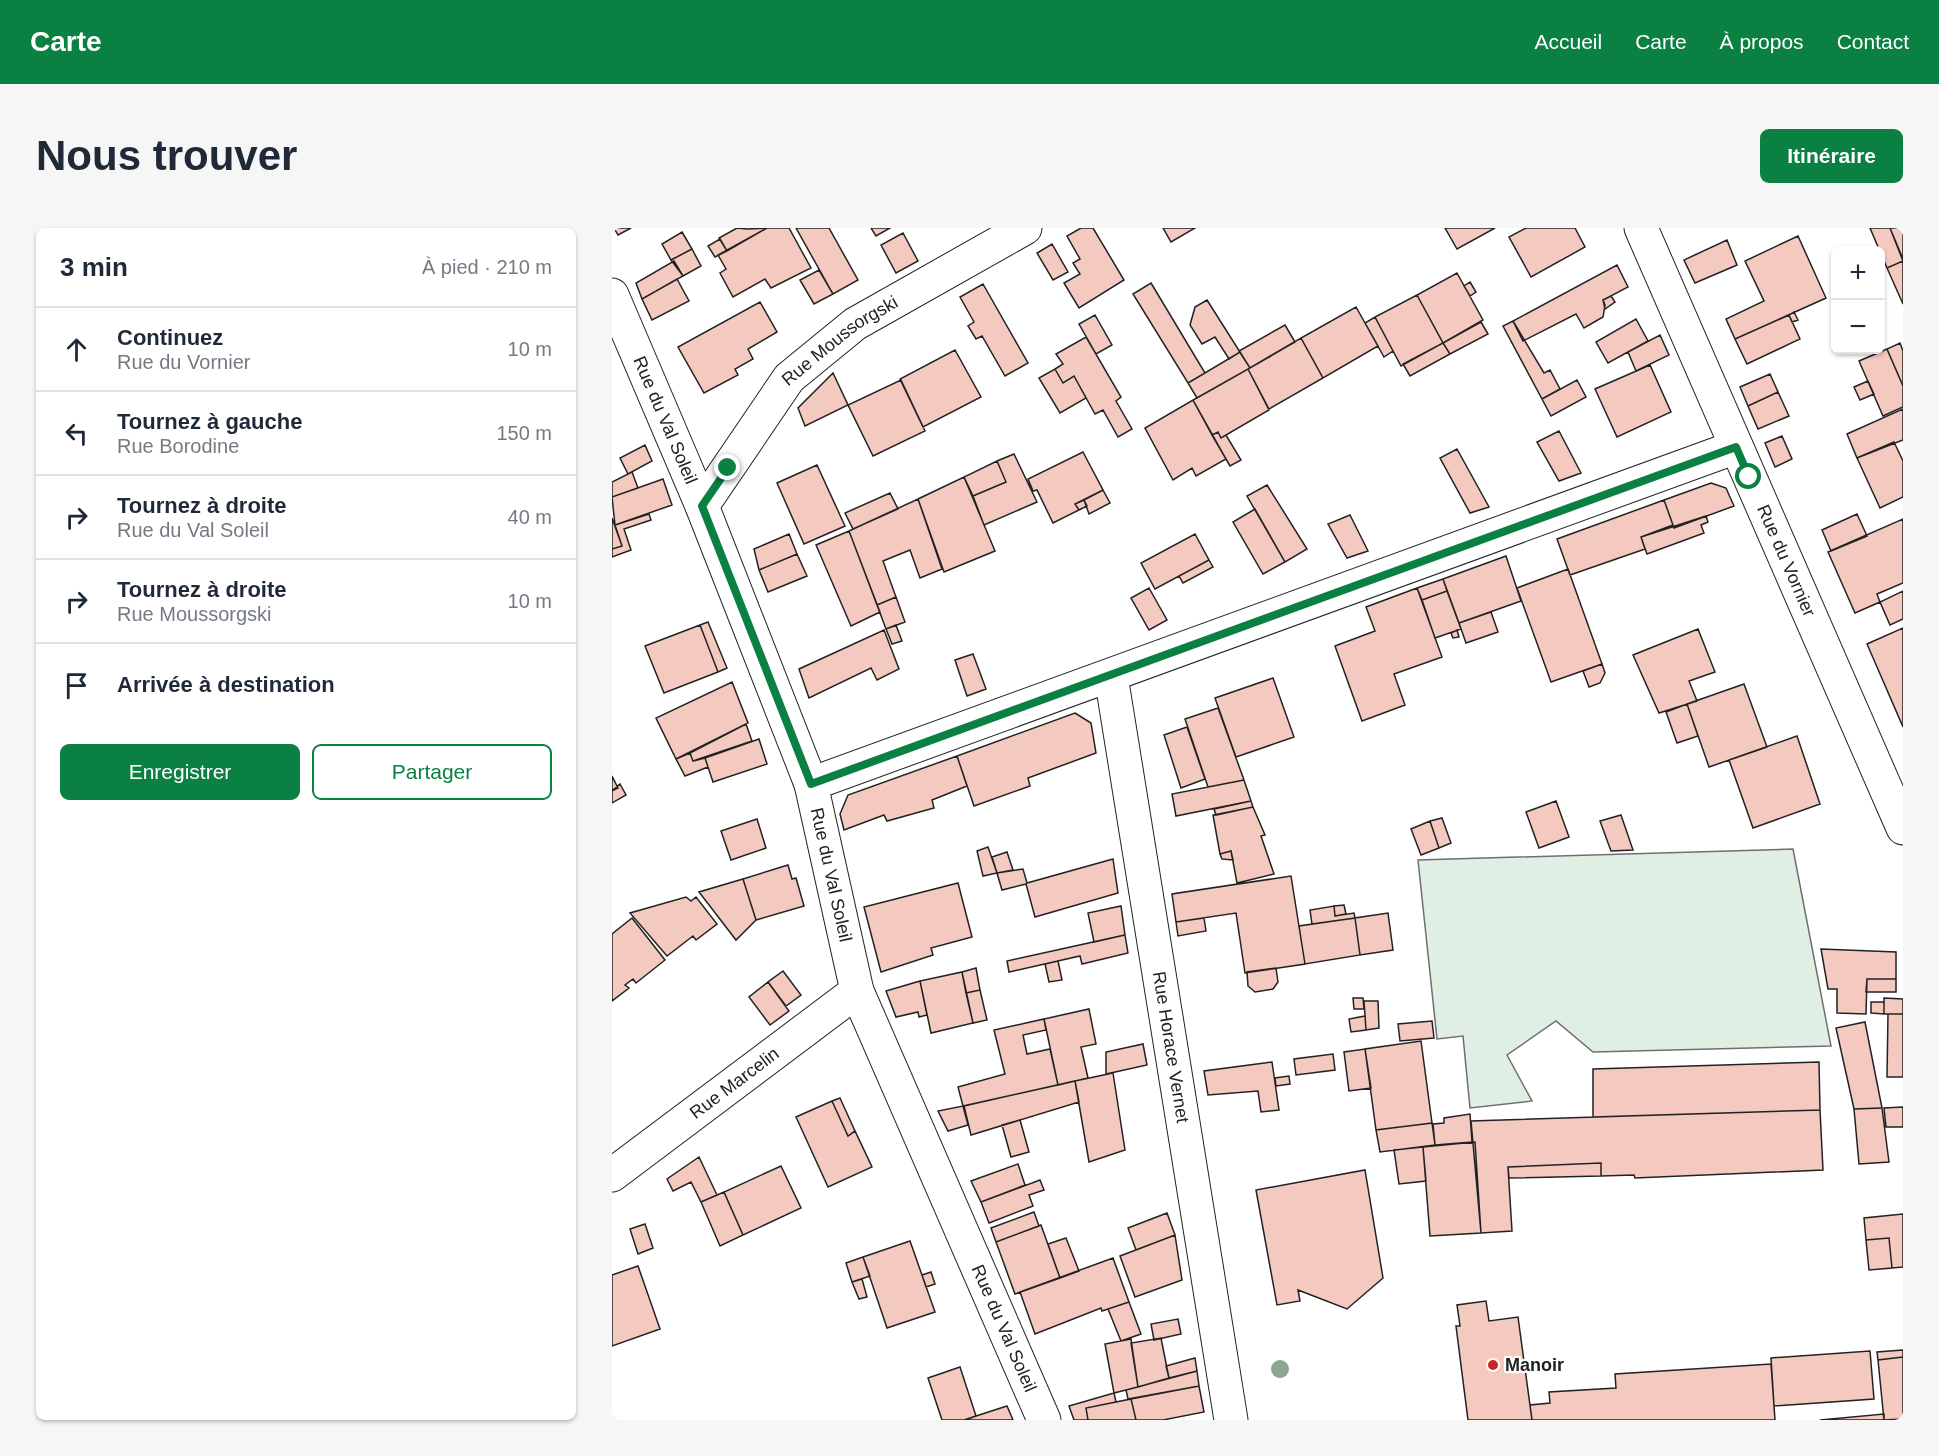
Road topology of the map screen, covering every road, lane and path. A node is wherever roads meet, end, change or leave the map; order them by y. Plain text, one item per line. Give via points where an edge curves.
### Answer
1 (1025, 228) edge
2 (1641, 228) edge
3 (612, 295) edge
4 (1736, 447) junction
5 (702, 506) junction
6 (1111, 676) junction
7 (811, 784) junction
8 (1903, 828) edge
9 (857, 991) junction
10 (612, 1175) edge
11 (1044, 1420) edge
12 (1231, 1420) edge

1 - 5 street, Rue Moussorgski via 855,324 789,378
2 - 4 street, Rue du Vornier
3 - 5 street, Rue du Val Soleil
4 - 6 street
4 - 8 street, Rue du Vornier
5 - 7 street, Rue du Val Soleil
6 - 7 street
6 - 12 street, Rue Horace Vernet
7 - 9 street, Rue du Val Soleil
9 - 10 street, Rue Marcelin
9 - 11 street, Rue du Val Soleil

